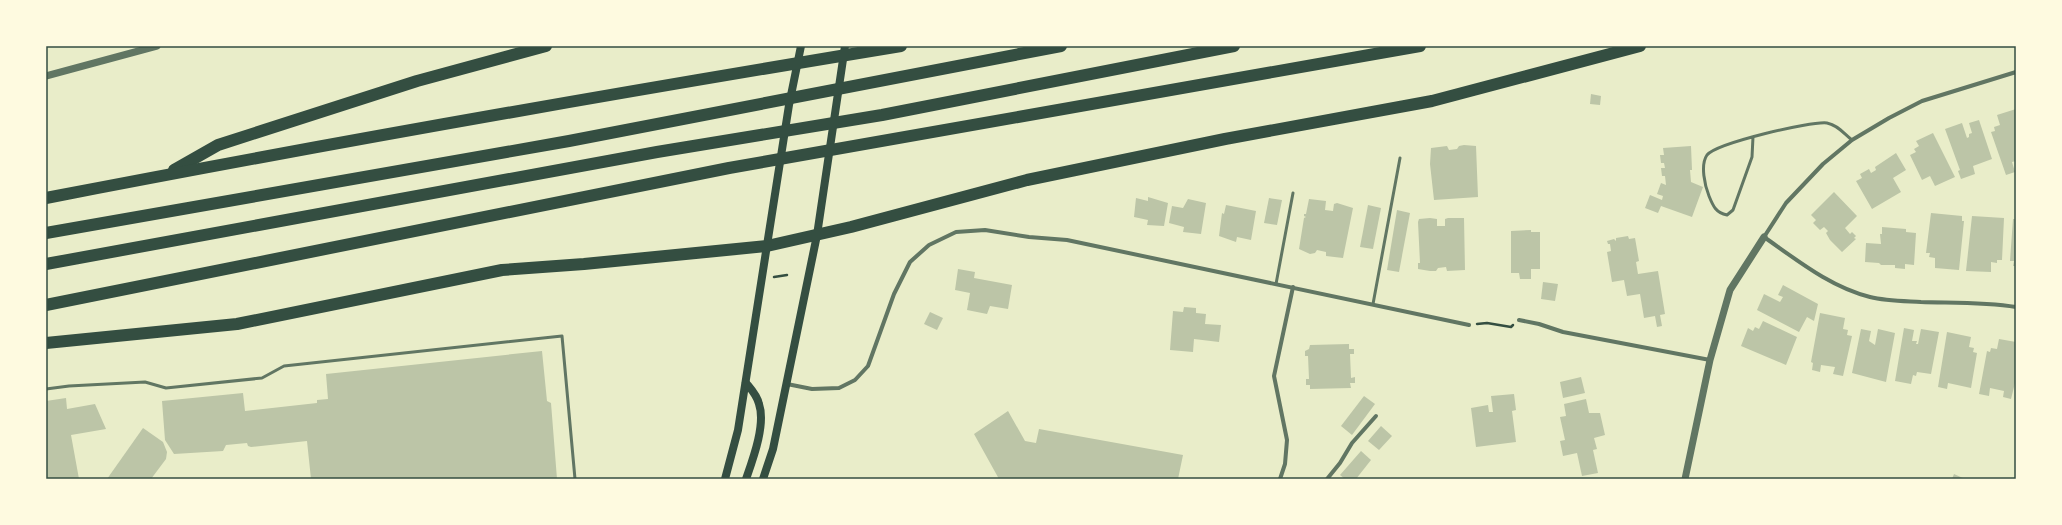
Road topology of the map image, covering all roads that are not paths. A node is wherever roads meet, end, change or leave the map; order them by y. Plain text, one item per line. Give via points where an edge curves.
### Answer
1 (157, 46) edge
2 (546, 46) edge
3 (801, 46) edge
4 (845, 46) edge
5 (901, 46) edge
6 (1061, 46) edge
7 (1234, 46) edge
8 (1420, 46) edge
9 (1640, 46) edge
10 (2016, 72) edge
11 (46, 76) edge
12 (1753, 137) junction
13 (1852, 140) junction
14 (1400, 158) dead end
15 (166, 175) junction
16 (1293, 192) dead end
17 (46, 198) edge
18 (46, 233) edge
19 (817, 235) junction
20 (1764, 237) junction
21 (767, 246) junction
22 (46, 264) edge
23 (1276, 284) junction
24 (1293, 287) junction
25 (46, 304) edge
26 (1373, 304) junction
27 (2016, 307) edge
28 (1519, 320) road end
29 (1469, 324) road end
30 (46, 343) edge
31 (1710, 360) junction
32 (746, 383) junction
33 (787, 384) junction
34 (46, 389) edge
35 (1376, 416) dead end
36 (575, 479) edge
37 (725, 479) edge
38 (746, 479) edge
39 (763, 479) edge
40 (1280, 479) edge
41 (1327, 479) edge
42 (1686, 479) edge

1 - 11 street
2 - 15 highway via 418,81 218,145
3 - 21 main road
4 - 19 main road
5 - 15 highway
6 - 18 highway via 569,140
7 - 22 highway via 882,114
8 - 25 highway via 866,142
9 - 19 highway via 1432,101 1224,139 1027,180
10 - 13 street via 1922,101
12 - 12 lane via 1714,150 1704,162 1707,190 1720,213 1727,214 1733,210 1752,157
12 - 13 lane via 1802,125 1827,123 1837,127
13 - 20 street via 1823,164 1786,202
14 - 26 lane
15 - 17 highway
16 - 23 lane
19 - 21 highway
19 - 33 main road
20 - 27 street via 1819,274 1844,288 1870,297 1894,301 1997,304
20 - 31 street via 1730,290
21 - 30 highway via 502,270 237,324
21 - 32 main road
23 - 24 street
23 - 33 street via 1067,240 985,230 956,232 929,245 910,262 894,294 868,366 855,380 839,388 812,388
24 - 26 street
24 - 40 street via 1274,376 1287,440 1285,464
26 - 29 street
28 - 31 street via 1563,332
31 - 42 street
32 - 37 main road via 738,430
32 - 38 main road via 760,405 761,418 758,439
33 - 39 main road via 773,449
34 - 36 lane via 145,382 166,388 254,379 262,378 284,366 562,336
35 - 41 street via 1352,443

